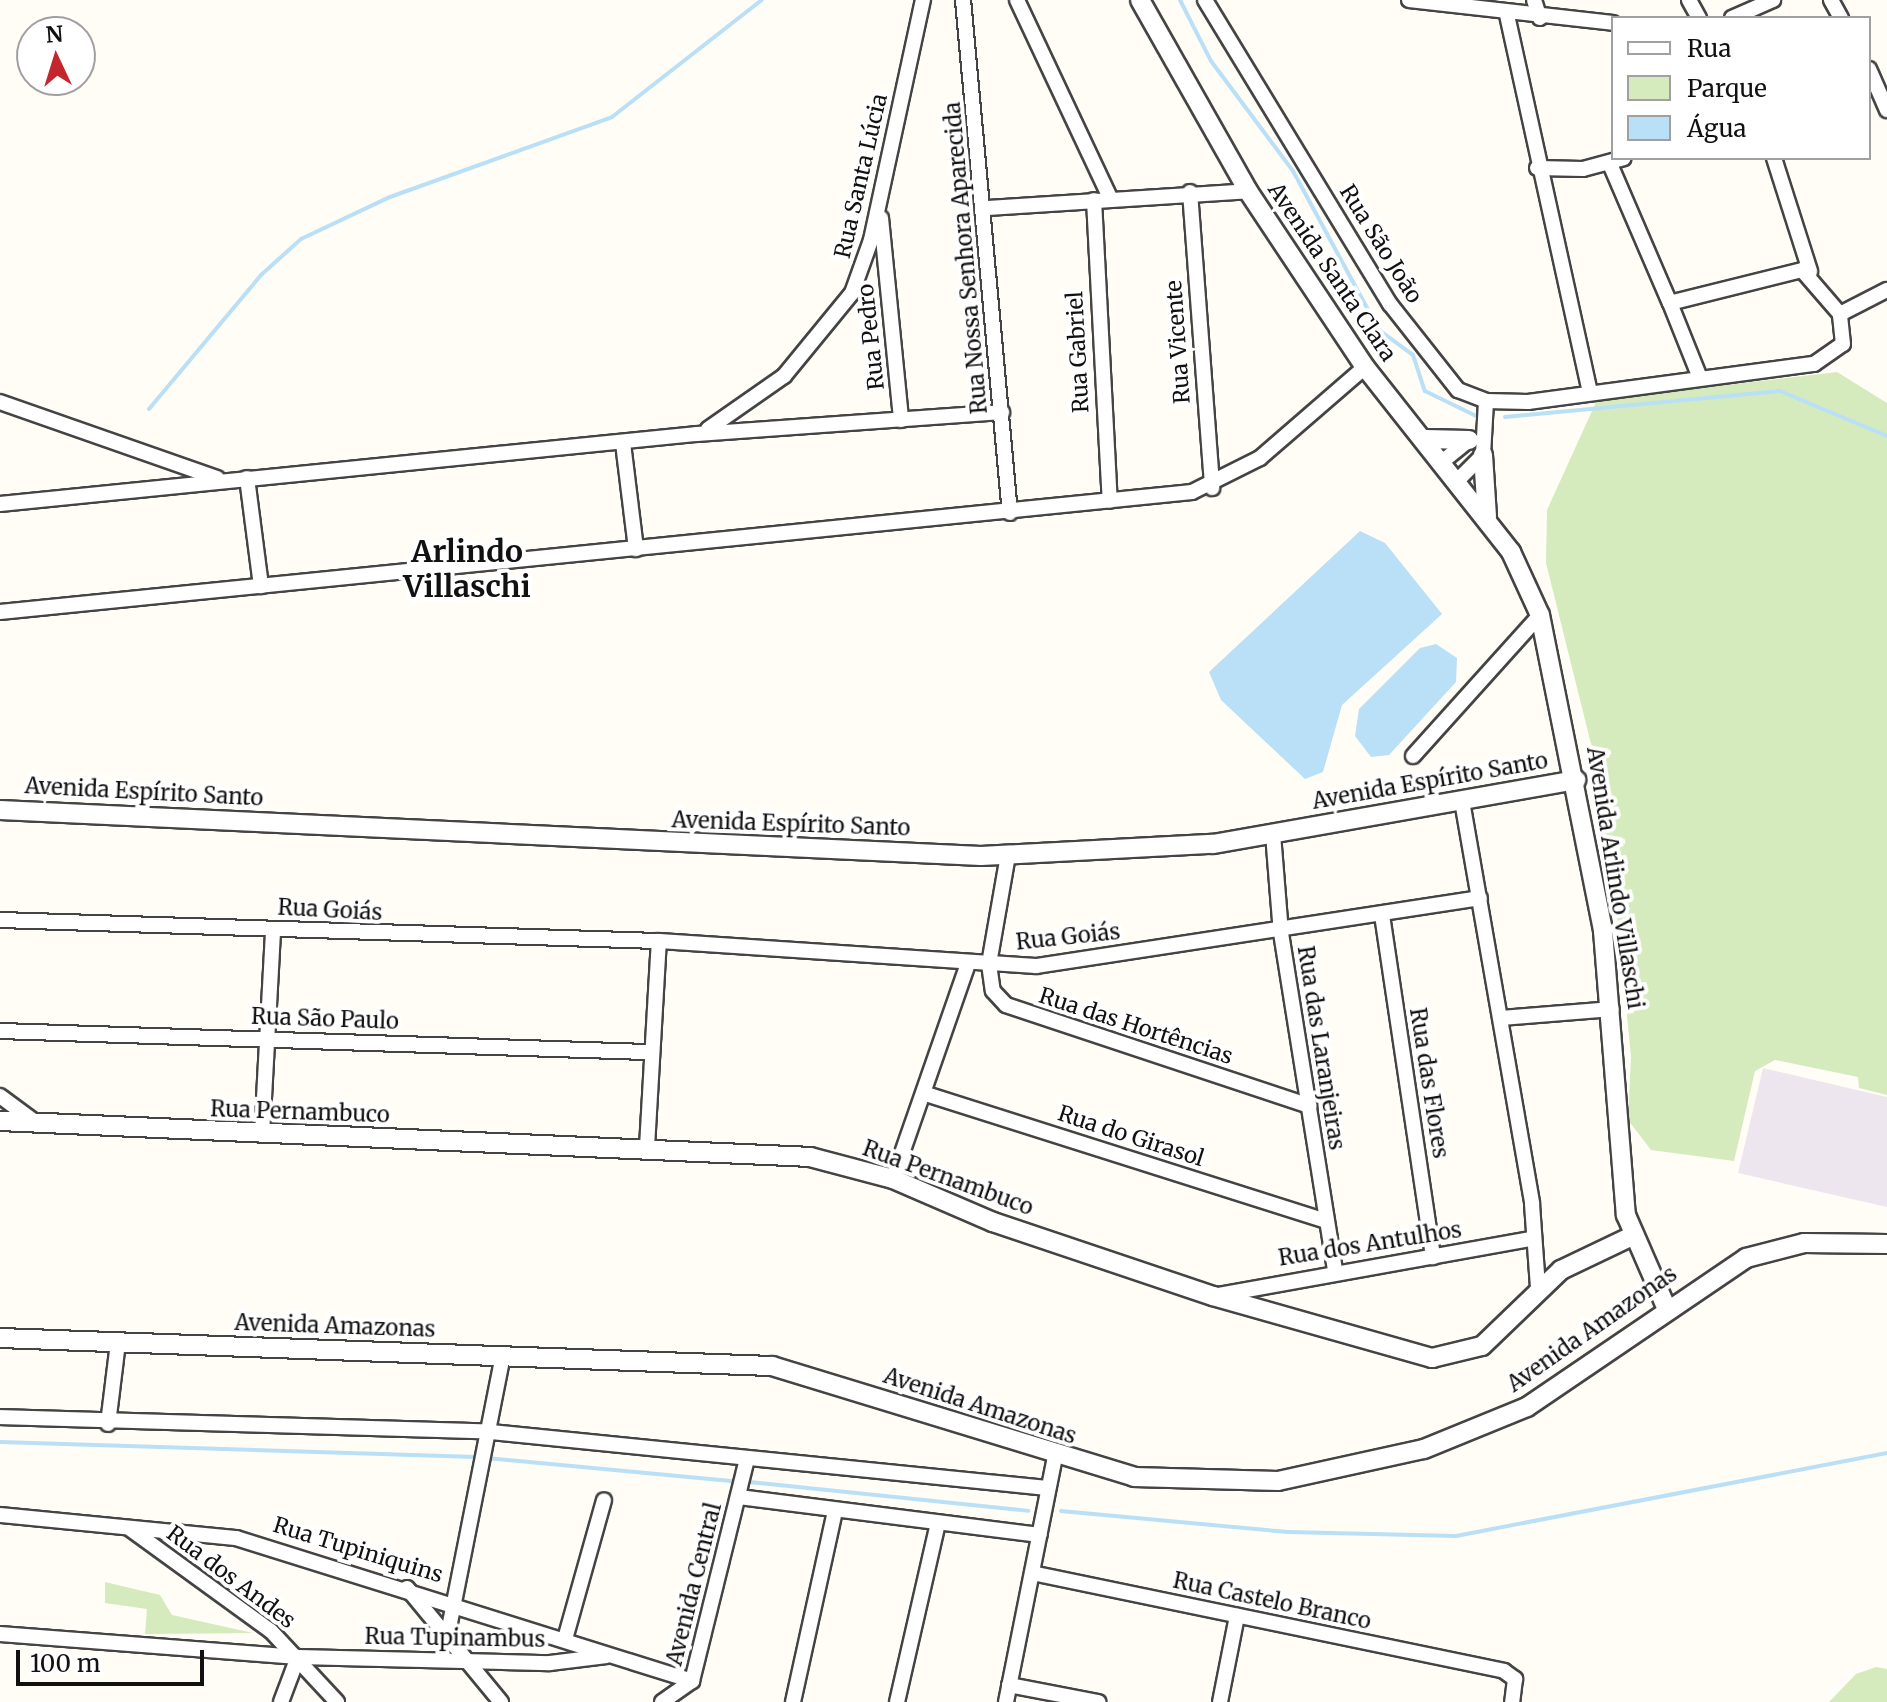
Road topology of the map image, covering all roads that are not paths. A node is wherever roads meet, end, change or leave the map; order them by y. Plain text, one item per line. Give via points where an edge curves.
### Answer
1 (923, 0) edge
2 (963, 0) edge
3 (1017, 0) edge
4 (1140, 0) edge
5 (1205, 0) edge
6 (1409, 0) edge
7 (1534, 0) edge
8 (1773, 0) edge
9 (1507, 15) junction
10 (1737, 16) edge
11 (1540, 18) junction
12 (1611, 23) edge
13 (1875, 76) edge
14 (1887, 110) edge
15 (1619, 160) edge
16 (1775, 160) edge
17 (1610, 164) junction
18 (1537, 168) junction
19 (1248, 191) junction
20 (1190, 192) junction
21 (1110, 198) junction
22 (1094, 200) junction
23 (879, 202) junction
24 (987, 208) junction
25 (1810, 271) junction
26 (1887, 290) edge
27 (1670, 303) junction
28 (1840, 314) junction
29 (1365, 367) junction
30 (1700, 378) junction
31 (1590, 392) junction
32 (1486, 401) junction
33 (0, 402) edge
34 (1002, 412) junction
35 (901, 420) junction
36 (697, 434) junction
37 (1477, 435) junction
38 (1425, 439) junction
39 (623, 443) junction
40 (1483, 455) junction
41 (1443, 461) junction
42 (247, 478) junction
43 (221, 479) junction
44 (1458, 480) junction
45 (1212, 488) junction
46 (1110, 501) junction
47 (0, 504) edge
48 (1010, 513) junction
49 (1487, 520) junction
50 (636, 549) junction
51 (1511, 552) joint
52 (261, 586) junction
53 (0, 612) edge
54 (1540, 615) junction
55 (1413, 756) dead end
56 (1576, 780) junction
57 (1462, 801) junction
58 (0, 810) edge
59 (1273, 834) junction
60 (1008, 855) junction
61 (1480, 898) junction
62 (1382, 915) junction
63 (0, 920) edge
64 (273, 929) junction
65 (1281, 933) junction
66 (659, 941) junction
67 (989, 964) junction
68 (967, 966) junction
69 (1612, 1009) junction
70 (1502, 1018) junction
71 (0, 1031) edge
72 (266, 1039) junction
73 (647, 1052) junction
74 (926, 1094) junction
75 (0, 1096) edge
76 (1310, 1106) junction
77 (0, 1121) edge
78 (42, 1127) junction
79 (262, 1135) junction
80 (647, 1147) junction
81 (893, 1179) junction
82 (1323, 1220) junction
83 (1630, 1237) junction
84 (1534, 1238) junction
85 (1887, 1244) edge
86 (1433, 1257) junction
87 (1335, 1269) junction
88 (1538, 1288) junction
89 (1213, 1296) junction
90 (1666, 1307) junction
91 (0, 1338) edge
92 (118, 1343) junction
93 (503, 1356) junction
94 (0, 1417) edge
95 (108, 1424) junction
96 (490, 1437) junction
97 (1055, 1457) junction
98 (746, 1462) junction
99 (1047, 1488) junction
100 (739, 1497) junction
101 (604, 1500) dead end
102 (835, 1511) junction
103 (0, 1515) edge
104 (128, 1527) junction
105 (937, 1527) junction
106 (1040, 1535) junction
107 (1032, 1573) junction
108 (407, 1588) junction
109 (459, 1603) junction
110 (1237, 1616) junction
111 (261, 1624) junction
112 (0, 1634) edge
113 (447, 1638) junction
114 (565, 1639) junction
115 (244, 1653) junction
116 (611, 1655) junction
117 (298, 1657) junction
118 (467, 1660) junction
119 (692, 1681) junction
120 (1009, 1685) junction
121 (281, 1702) edge
122 (337, 1702) edge
123 (501, 1702) edge
124 (662, 1702) edge
125 (793, 1702) edge
126 (897, 1702) edge
127 (1006, 1702) edge
128 (1098, 1702) edge
129 (1220, 1702) edge
130 (1512, 1702) edge

1 - 23 street, Rua Santa Lúcia
2 - 24 street, Rua Nossa Senhora Aparecida
3 - 21 street
4 - 19 street, Avenida Santa Clara
5 - 32 street, Rua São João via 1390,304 1458,390
6 - 9 street
7 - 11 street
8 - 10 street
9 - 11 street
9 - 18 street
11 - 12 street
13 - 14 street
15 - 17 street
16 - 25 street
17 - 18 street
17 - 27 street
18 - 31 street
19 - 20 street
19 - 29 street, Avenida Santa Clara
20 - 21 street
20 - 45 street, Rua Vicente
21 - 22 street
22 - 24 street
22 - 46 street, Rua Gabriel
23 - 35 street, Rua Pedro
23 - 36 street, Rua Santa Lúcia via 863,267 836,318 765,394
24 - 34 street, Rua Nossa Senhora Aparecida
25 - 27 street
25 - 28 street
26 - 28 street
27 - 30 street
28 - 30 street via 1843,344 1827,361
29 - 38 street, Avenida Santa Clara
29 - 45 street via 1260,458
30 - 31 street
31 - 32 street
32 - 37 street
33 - 43 street
34 - 35 street
34 - 48 street, Rua Nossa Senhora Aparecida
35 - 36 street
36 - 39 street
37 - 38 street
37 - 40 street
37 - 41 street
38 - 41 street, Avenida Santa Clara
39 - 42 street
39 - 50 street
40 - 44 street
40 - 49 street
41 - 44 street, Avenida Santa Clara
42 - 43 street
42 - 52 street
43 - 47 street
44 - 49 street, Avenida Santa Clara
45 - 46 street
46 - 48 street
48 - 50 street
49 - 51 street, Avenida Santa Clara
50 - 52 street
51 - 54 street, Avenida Arlindo Villaschi
52 - 53 street
54 - 55 street
54 - 56 street, Avenida Arlindo Villaschi
56 - 57 street, Avenida Espírito Santo
56 - 69 street, Avenida Arlindo Villaschi
57 - 59 street, Avenida Espírito Santo
57 - 61 street
58 - 60 street, Avenida Espírito Santo
59 - 60 street, Avenida Espírito Santo via 1151,850
59 - 65 street, Rua das Laranjeiras
60 - 67 street, Rua das Hortências
61 - 62 street, Rua Goiás
61 - 70 street
62 - 65 street, Rua Goiás
62 - 86 street, Rua das Flores
63 - 64 street, Rua Goiás
64 - 66 street, Rua Goiás
64 - 72 street
65 - 67 street, Rua Goiás via 1036,966
65 - 76 street, Rua das Laranjeiras
66 - 68 street, Rua Goiás
66 - 73 street
67 - 68 street, Rua Goiás
67 - 76 street, Rua das Hortências via 993,991 1006,1005
68 - 74 street
69 - 70 street
69 - 83 street, Avenida Arlindo Villaschi
70 - 84 street
71 - 72 street, Rua São Paulo
72 - 73 street, Rua São Paulo
72 - 79 street
73 - 80 street
74 - 81 street
74 - 82 street, Rua do Girasol
75 - 78 street
76 - 82 street, Rua das Laranjeiras
77 - 78 street, Rua Pernambuco
78 - 79 street, Rua Pernambuco
79 - 80 street, Rua Pernambuco
80 - 81 street, Rua Pernambuco via 779,1152
81 - 89 street, Rua Pernambuco via 993,1222
82 - 87 street, Rua das Laranjeiras
83 - 88 street, Rua Pernambuco
83 - 90 street, Avenida Arlindo Villaschi
84 - 86 street, Rua dos Antulhos
84 - 88 street
85 - 90 street, Avenida Amazonas via 1773,1249 1714,1274
86 - 87 street, Rua dos Antulhos
87 - 89 street, Rua dos Antulhos
88 - 89 street, Rua Pernambuco via 1482,1346 1432,1358
90 - 97 street, Avenida Amazonas via 1527,1407 1375,1463 1278,1481 1184,1483
91 - 92 street, Avenida Amazonas
92 - 93 street, Avenida Amazonas
92 - 95 street
93 - 96 street
93 - 97 street, Avenida Amazonas via 772,1366
94 - 95 street
95 - 96 street
96 - 98 street
96 - 109 street
97 - 99 street
98 - 99 street
98 - 100 street, Avenida Central
99 - 106 street
100 - 102 street
100 - 119 street, Avenida Central
101 - 114 street
102 - 105 street
102 - 125 street
103 - 104 street, Rua Tupiniquins
104 - 108 street, Rua Tupiniquins via 236,1538
104 - 111 street, Rua dos Andes
105 - 106 street
105 - 126 street
106 - 107 street
107 - 110 street, Rua Castelo Branco
107 - 120 street
108 - 109 street, Rua Tupiniquins
108 - 113 street
109 - 113 street
109 - 114 street, Rua Tupiniquins
110 - 129 street
110 - 130 street, Rua Castelo Branco via 1504,1671 1515,1679
111 - 115 street via 263,1643
111 - 117 street, Rua dos Andes
112 - 115 street, Rua Tupinambus
113 - 118 street
114 - 116 street, Rua Tupiniquins
115 - 117 street, Rua Tupinambus
116 - 118 street, Rua Tupinambus via 550,1663
116 - 119 street, Rua Tupiniquins
117 - 118 street, Rua Tupinambus
117 - 121 street
117 - 122 street, Rua dos Andes
118 - 123 street
119 - 124 street, Avenida Central
120 - 127 street
120 - 128 street

